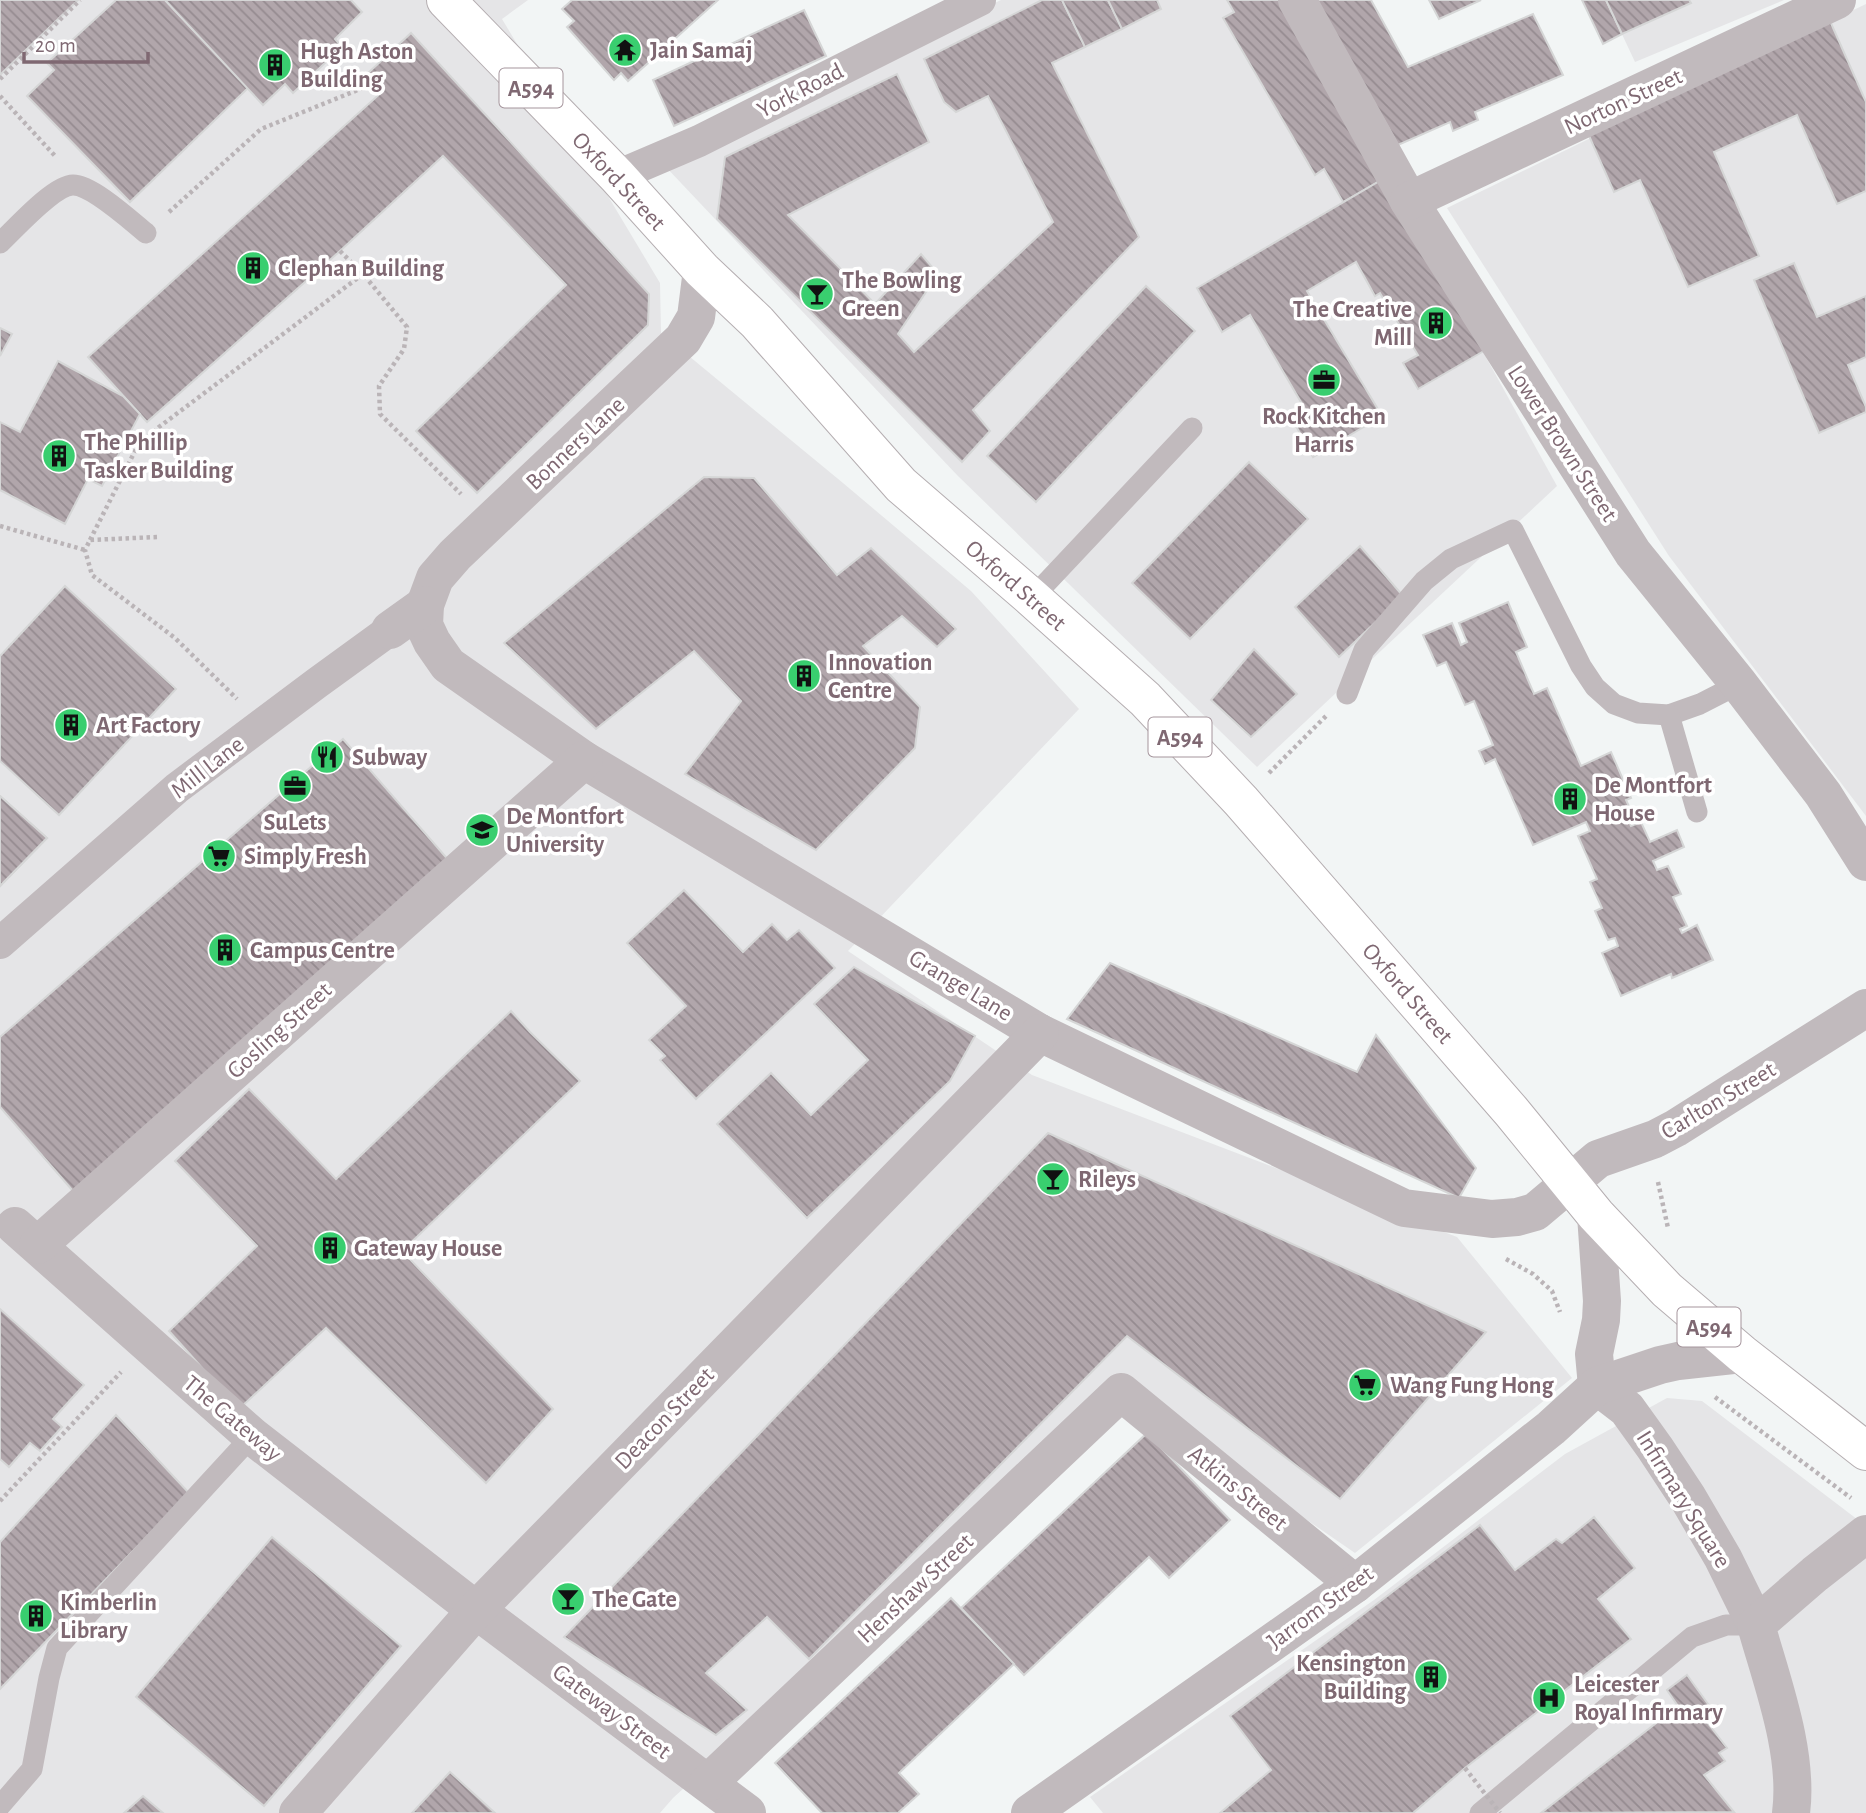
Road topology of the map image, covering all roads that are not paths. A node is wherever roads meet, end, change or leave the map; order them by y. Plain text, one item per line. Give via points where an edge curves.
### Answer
1 (446, 0) edge
2 (980, 0) edge
3 (1297, 0) edge
4 (1837, 0) edge
5 (617, 176) junction
6 (1409, 201) junction
7 (146, 233) road end
8 (0, 243) edge
9 (702, 270) junction
10 (1192, 428) dead end
11 (1032, 598) junction
12 (425, 605) junction
13 (390, 630) joint
14 (1739, 684) junction
15 (1347, 694) road end
16 (1669, 715) junction
17 (584, 760) junction
18 (1697, 812) dead end
19 (1866, 862) edge
20 (0, 943) edge
21 (1866, 1008) edge
22 (1041, 1032) junction
23 (1569, 1185) junction
24 (1595, 1216) junction
25 (18, 1228) edge
26 (1742, 1354) junction
27 (1597, 1386) junction
28 (1121, 1392) joint
29 (252, 1436) junction
30 (1866, 1451) edge
31 (1863, 1520) edge
32 (1355, 1584) junction
33 (476, 1610) junction
34 (1756, 1625) junction
35 (708, 1783) junction
36 (0, 1806) edge
37 (298, 1813) edge
38 (747, 1813) edge
39 (1030, 1813) edge
40 (1480, 1813) edge
41 (1791, 1813) edge

1 - 5 main road, Oxford Street / A594
2 - 5 street, York Road via 699,141
3 - 6 street, Lower Brown Street
4 - 6 street, Norton Street
5 - 9 main road, Oxford Street / A594
6 - 14 street, Lower Brown Street via 1633,553
7 - 8 lane via 90,190 72,185 55,191
9 - 11 main road, Oxford Street / A594 via 757,322 901,485
9 - 12 street, Bonners Lane via 696,317 682,340 455,555 435,578
10 - 11 lane
11 - 23 main road, Oxford Street / A594 via 1145,699 1241,801 1511,1111
12 - 13 street, Mill Lane
12 - 17 street, Grange Lane via 424,625 447,665
13 - 20 street, Mill Lane via 177,788
14 - 16 lane
14 - 19 street, Lower Brown Street via 1823,794
15 - 16 lane via 1364,650 1424,581 1451,559 1513,530 1595,687 1614,704 1638,713
16 - 18 lane
17 - 22 street, Grange Lane
17 - 25 street, Gosling Street
21 - 23 street, Carlton Street via 1676,1128 1598,1159
22 - 23 street, Grange Lane via 1404,1208 1492,1219 1517,1217 1535,1212
22 - 33 street, Deacon Street
23 - 24 main road, A594
24 - 26 main road, A594 via 1667,1290
24 - 27 street via 1602,1301 1594,1354
25 - 29 street, The Gateway
26 - 27 street, Jarrom Street via 1660,1365
26 - 30 main road, A594
27 - 32 street, Jarrom Street
27 - 34 street, Infirmary Square via 1627,1409 1655,1448 1723,1558
28 - 32 street, Atkins Street
28 - 35 street, Henshaw Street
29 - 33 street, The Gateway
29 - 36 lane via 57,1648 32,1769
31 - 34 street via 1815,1574
32 - 39 street, Jarrom Street
33 - 35 street, Gateway Street
33 - 37 street, Deacon Street
34 - 40 lane via 1726,1625 1692,1637
34 - 41 street, Infirmary Square via 1790,1752
35 - 38 street, Gateway Street

